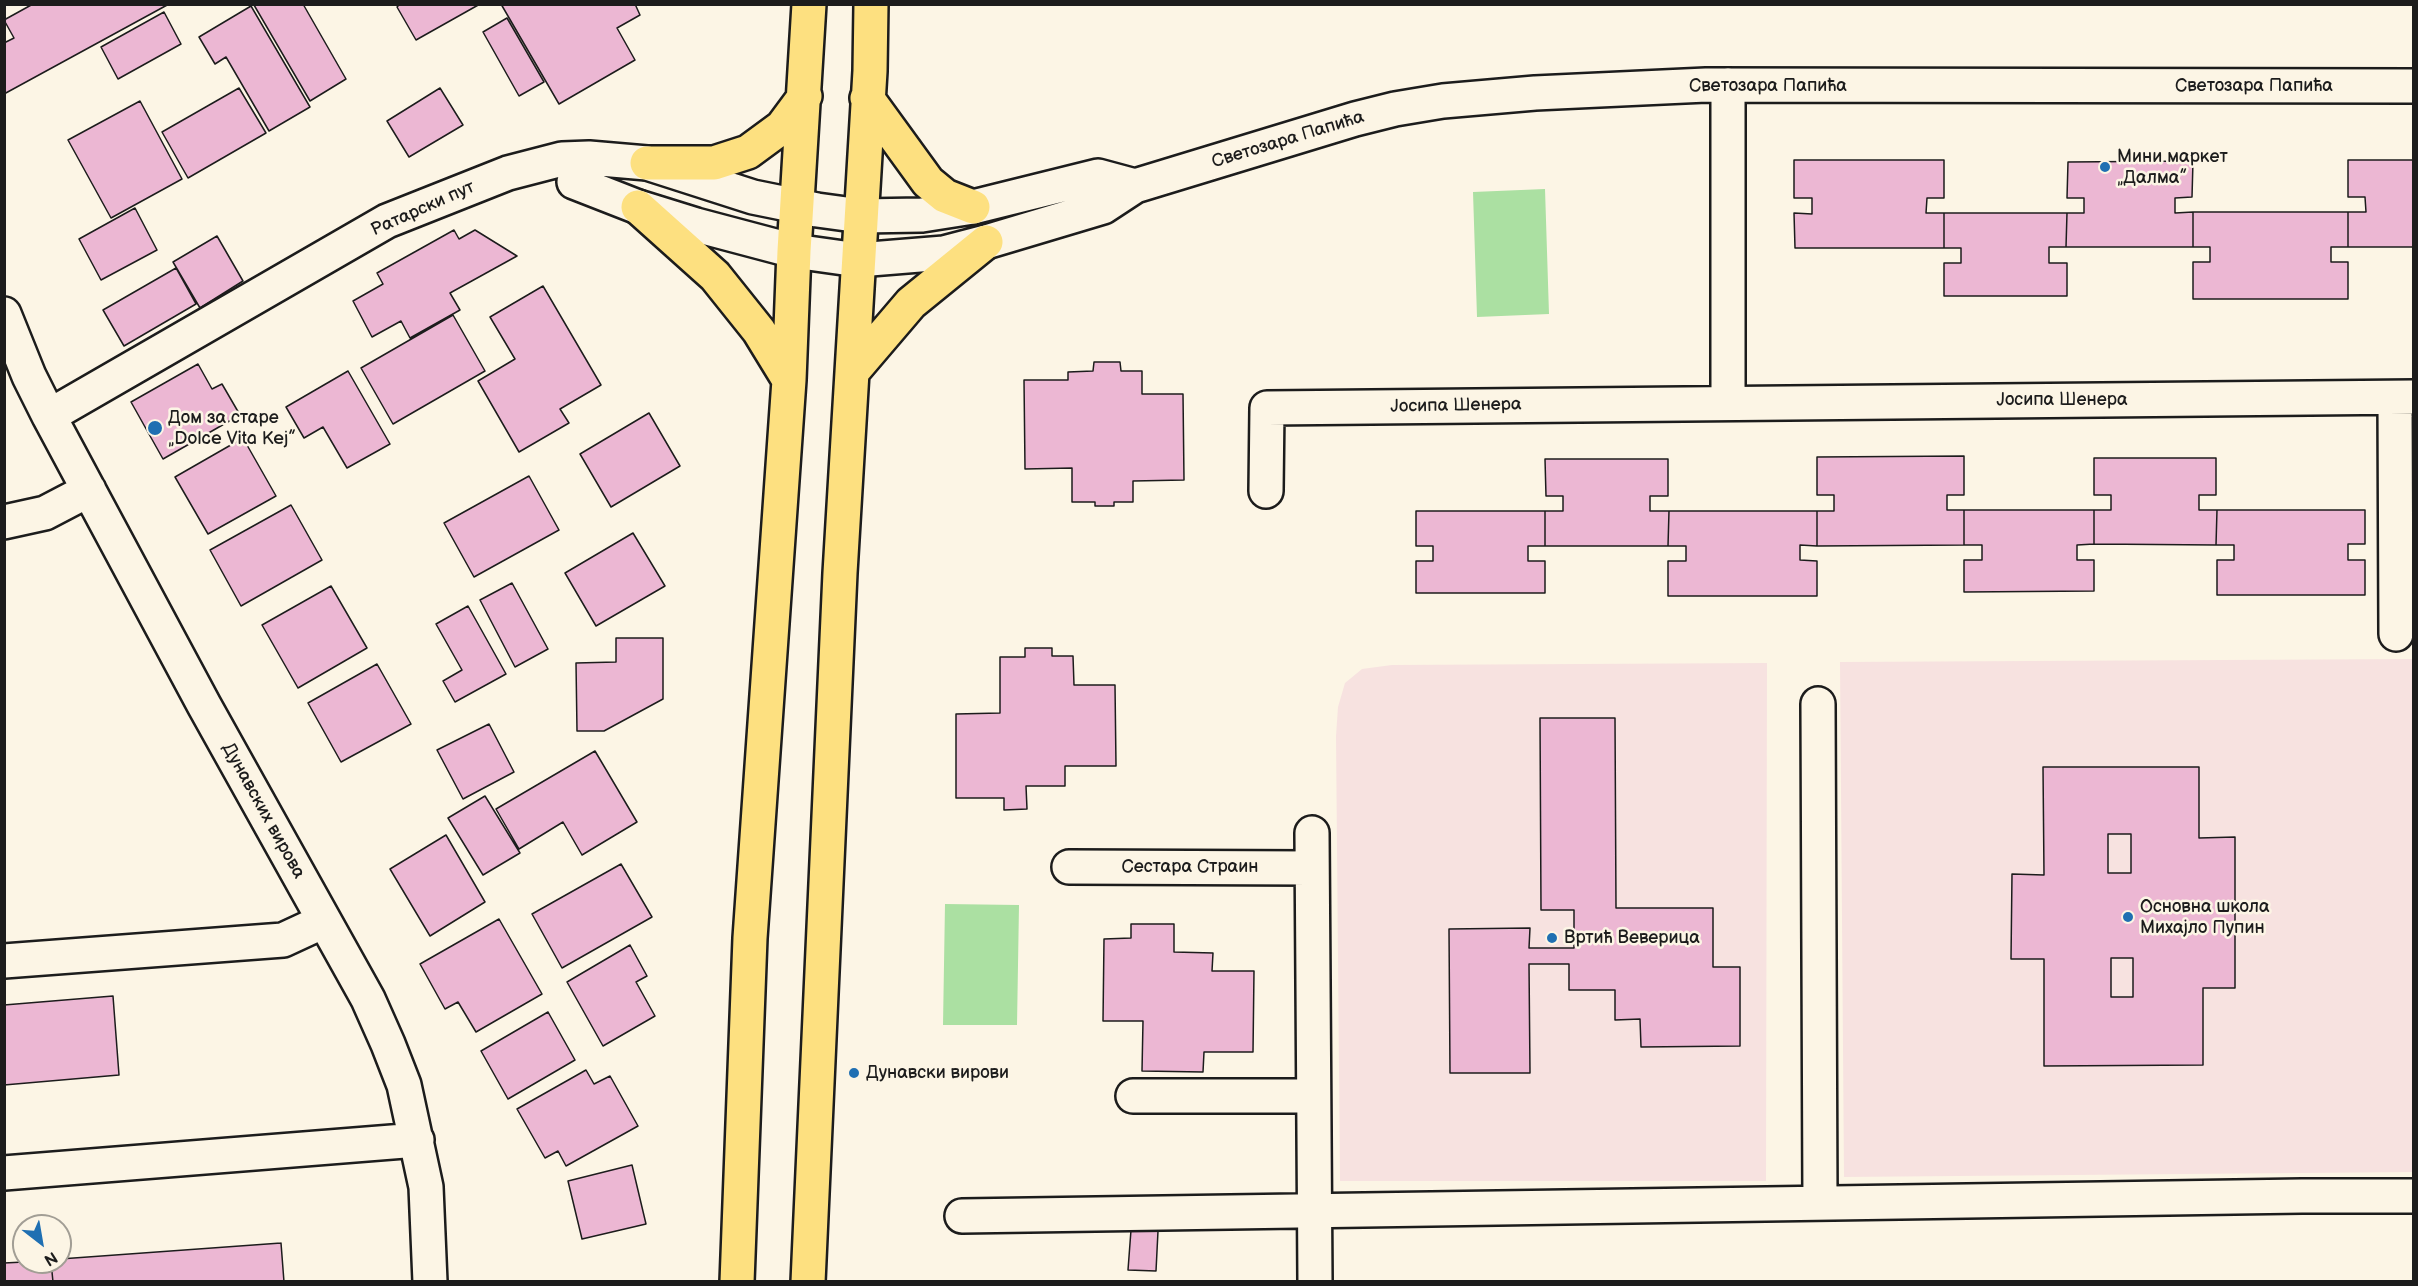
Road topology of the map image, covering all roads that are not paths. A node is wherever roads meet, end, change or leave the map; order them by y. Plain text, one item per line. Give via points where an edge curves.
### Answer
1 (809, 4) edge
2 (871, 4) edge
3 (1728, 85) junction
4 (2414, 86) edge
5 (805, 96) junction
6 (867, 98) junction
7 (647, 163) junction
8 (574, 182) dead end
9 (1136, 186) junction
10 (638, 207) junction
11 (798, 207) junction
12 (973, 207) junction
13 (861, 216) junction
14 (986, 243) junction
15 (794, 251) junction
16 (858, 260) junction
17 (4, 314) edge
18 (853, 371) junction
19 (789, 380) junction
20 (2404, 398) edge
21 (1728, 403) junction
22 (49, 416) junction
23 (89, 490) junction
24 (1266, 491) dead end
25 (4, 522) edge
26 (2396, 634) dead end
27 (1818, 704) dead end
28 (1312, 833) dead end
29 (1069, 867) dead end
30 (1311, 868) junction
31 (324, 921) junction
32 (4, 961) edge
33 (1133, 1096) dead end
34 (1313, 1096) junction
35 (417, 1140) junction
36 (4, 1173) edge
37 (2414, 1196) edge
38 (1820, 1203) junction
39 (1315, 1213) junction
40 (962, 1216) dead end
41 (430, 1281) edge
42 (738, 1281) edge
43 (808, 1281) edge
44 (1315, 1281) edge

1 - 5 main road
2 - 6 main road
3 - 4 street, Светозара Папића
3 - 9 street, Светозара Папића via 1495,96 1395,109
3 - 21 street
5 - 7 main road via 782,127 748,152 714,163
5 - 11 main road
6 - 12 main road via 928,182 945,196
6 - 13 main road
7 - 11 street, Ратарски пут
7 - 22 street, Ратарски пут via 562,159 508,173 387,221
8 - 10 street
9 - 12 street via 1098,176
9 - 14 street, Светозара Папића via 1103,207
10 - 15 street
10 - 19 main road via 715,276 759,331
11 - 13 street
11 - 15 main road
12 - 13 street via 922,215
13 - 16 main road
14 - 16 street, Светозара Папића via 944,253
14 - 18 main road via 911,303
15 - 16 street, Светозара Папића
15 - 19 main road
16 - 18 main road
17 - 22 street, Дунавских вирова
18 - 43 main road via 839,585
19 - 42 main road via 750,938
20 - 21 street, Јосипа Шенера
20 - 26 street, Јосипа Шенера
21 - 24 street, Јосипа Шенера via 1268,408
22 - 23 street, Дунавских вирова
23 - 25 street via 45,513
23 - 31 street, Дунавских вирова
27 - 38 street
28 - 30 street
29 - 30 street, Сестара Страин
30 - 34 street
31 - 32 street via 283,940
31 - 35 street, Дунавских вирова via 368,999 388,1044 404,1085
33 - 34 street
34 - 39 street
35 - 36 street
35 - 41 street, Дунавских вирова via 426,1187
37 - 38 street
38 - 39 street
39 - 40 street
39 - 44 street

